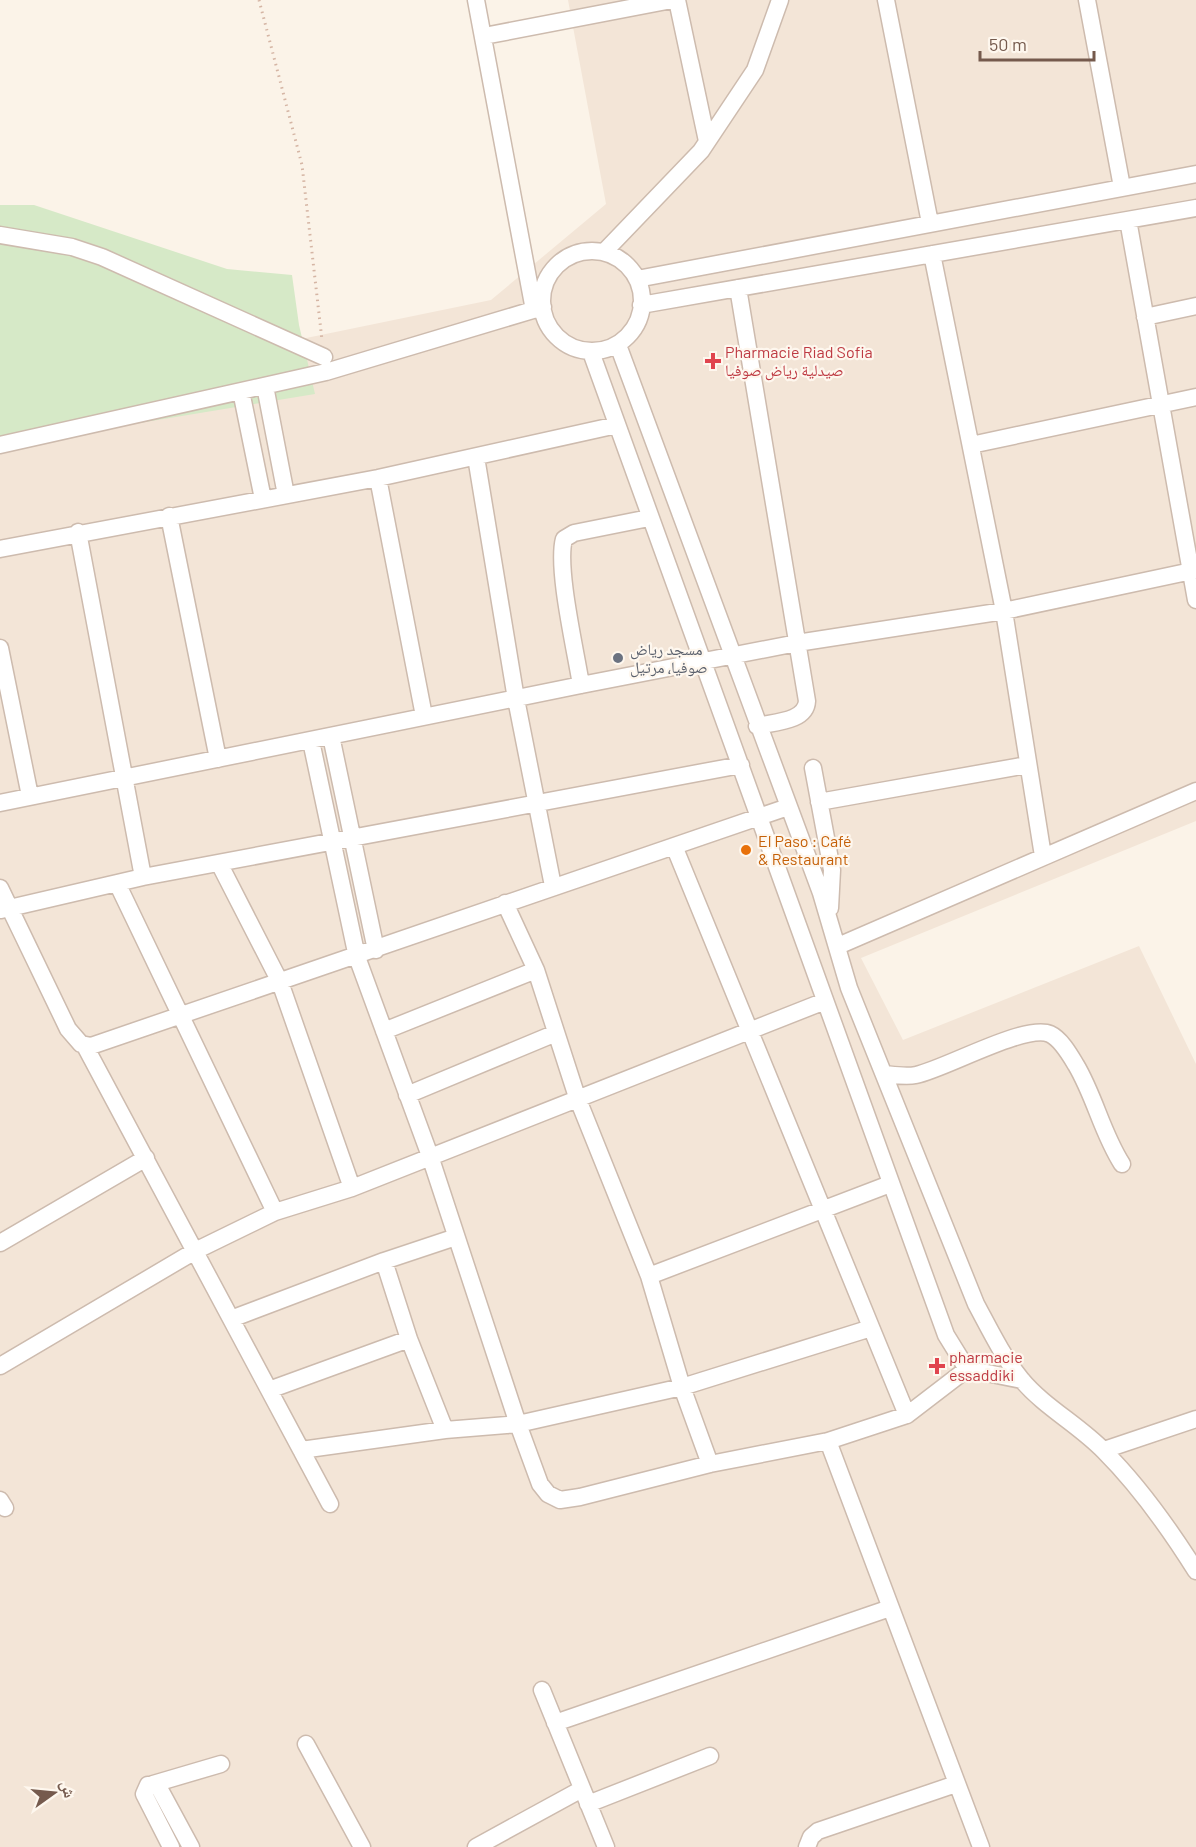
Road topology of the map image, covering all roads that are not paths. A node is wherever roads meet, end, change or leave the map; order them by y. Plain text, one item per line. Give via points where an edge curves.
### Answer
1 (476, 0) edge
2 (674, 0) edge
3 (780, 0) edge
4 (886, 0) edge
5 (1087, 0) edge
6 (484, 36) junction
7 (707, 141) junction
8 (1196, 174) edge
9 (1122, 187) junction
10 (1196, 208) edge
11 (1128, 220) junction
12 (930, 223) junction
13 (0, 235) edge
14 (604, 252) junction
15 (932, 254) junction
16 (637, 279) junction
17 (738, 288) junction
18 (641, 305) junction
19 (1196, 306) edge
20 (539, 308) junction
21 (1145, 316) junction
22 (618, 345) junction
23 (591, 352) junction
24 (324, 357) road end
25 (265, 386) junction
26 (241, 391) junction
27 (1196, 397) edge
28 (1162, 403) junction
29 (617, 425) junction
30 (0, 445) edge
31 (971, 445) junction
32 (476, 457) junction
33 (378, 478) junction
34 (286, 495) junction
35 (263, 499) junction
36 (169, 516) junction
37 (649, 518) junction
38 (78, 532) junction
39 (0, 549) edge
40 (1193, 571) edge
41 (1196, 600) edge
42 (1004, 611) junction
43 (797, 643) junction
44 (0, 648) edge
45 (735, 657) junction
46 (705, 662) junction
47 (581, 685) junction
48 (516, 699) junction
49 (424, 716) junction
50 (757, 726) junction
51 (331, 736) junction
52 (311, 741) junction
53 (218, 759) junction
54 (741, 765) junction
55 (1027, 765) junction
56 (813, 768) dead end
57 (123, 777) junction
58 (1196, 791) edge
59 (30, 796) junction
60 (535, 802) junction
61 (819, 802) junction
62 (0, 803) edge
63 (788, 807) junction
64 (758, 817) junction
65 (352, 838) junction
66 (331, 842) junction
67 (674, 846) junction
68 (1043, 856) junction
69 (219, 863) junction
70 (143, 877) junction
71 (117, 883) junction
72 (553, 886) junction
73 (0, 888) edge
74 (505, 903) junction
75 (4, 908) edge
76 (829, 918) junction
77 (838, 946) junction
78 (376, 950) junction
79 (357, 957) junction
80 (536, 970) junction
81 (280, 982) junction
82 (825, 1000) junction
83 (179, 1015) junction
84 (749, 1029) junction
85 (384, 1031) junction
86 (556, 1033) junction
87 (86, 1046) junction
88 (884, 1074) junction
89 (407, 1095) junction
90 (577, 1097) junction
91 (430, 1156) junction
92 (146, 1158) junction
93 (1122, 1164) dead end
94 (890, 1184) junction
95 (352, 1188) junction
96 (823, 1209) junction
97 (275, 1212) junction
98 (456, 1237) junction
99 (0, 1243) edge
100 (195, 1251) junction
101 (384, 1261) junction
102 (649, 1276) junction
103 (231, 1319) junction
104 (871, 1328) junction
105 (409, 1339) junction
106 (0, 1366) edge
107 (967, 1369) junction
108 (1022, 1380) junction
109 (682, 1387) junction
110 (269, 1390) junction
111 (907, 1415) junction
112 (1196, 1419) edge
113 (518, 1424) junction
114 (445, 1430) junction
115 (828, 1441) junction
116 (301, 1450) junction
117 (1104, 1450) junction
118 (710, 1464) junction
119 (330, 1504) dead end
120 (1196, 1571) edge
121 (890, 1608) junction
122 (542, 1690) dead end
123 (555, 1723) junction
124 (306, 1744) dead end
125 (710, 1756) dead end
126 (220, 1764) dead end
127 (153, 1784) junction
128 (956, 1784) junction
129 (582, 1788) junction
130 (588, 1804) junction
131 (171, 1847) edge
132 (191, 1847) edge
133 (362, 1847) edge
134 (476, 1847) edge
135 (606, 1847) edge
136 (807, 1847) edge
137 (981, 1847) edge

1 - 6 street
2 - 6 street
2 - 7 street
3 - 7 street via 756,70
4 - 12 street
5 - 9 street
6 - 20 street
7 - 14 street
8 - 9 street
9 - 12 street
10 - 11 street
11 - 15 street
11 - 21 street
12 - 16 street
13 - 24 street via 94,254
14 - 16 street via 622,261
14 - 20 street via 585,252 560,264 544,288
15 - 17 street
15 - 31 street
16 - 18 street
17 - 18 street
17 - 43 street
18 - 22 street via 632,332
19 - 21 street
20 - 23 street via 555,335 567,345
20 - 25 street via 326,372
21 - 28 street
22 - 23 street
22 - 45 street
23 - 29 street
25 - 26 street
25 - 34 street
26 - 30 street
26 - 35 street
27 - 28 street
28 - 31 street
28 - 40 street
29 - 32 street
29 - 37 street
31 - 42 street
32 - 33 street
32 - 48 street
33 - 34 street
33 - 49 street
34 - 35 street
35 - 36 street
36 - 38 street
36 - 53 street
37 - 46 street
37 - 47 street via 574,533 564,539 564,575
38 - 39 street
38 - 57 street
40 - 41 street
40 - 42 street
42 - 43 street
42 - 55 street
43 - 45 street
43 - 50 street via 807,701 805,710 798,717
44 - 59 street
45 - 46 street
45 - 50 street
46 - 47 street
46 - 54 street
47 - 48 street
48 - 49 street
48 - 60 street
49 - 51 street
50 - 63 street
51 - 52 street
51 - 65 street
52 - 53 street
52 - 66 street
53 - 57 street
54 - 60 street
54 - 64 street
55 - 61 street
55 - 68 street
56 - 61 street
57 - 59 street
57 - 70 street
58 - 68 street
59 - 62 street
60 - 65 street
60 - 72 street
61 - 76 street via 832,870
63 - 64 street
63 - 76 street
64 - 67 street
64 - 82 street
65 - 66 street
65 - 78 street
66 - 69 street
66 - 79 street
67 - 72 street
67 - 84 street
68 - 77 street
69 - 70 street
69 - 81 street
70 - 71 street
71 - 75 street
71 - 83 street
72 - 74 street
73 - 75 street
74 - 78 street
74 - 80 street
75 - 87 street via 74,1040
76 - 77 street
77 - 88 street via 849,988
78 - 79 street
79 - 81 street
79 - 85 street
80 - 85 street
80 - 86 street
81 - 83 street
81 - 95 street
82 - 84 street
82 - 94 street
83 - 87 street
83 - 97 street
84 - 90 street
84 - 96 street
85 - 89 street
86 - 89 street
86 - 90 street
87 - 92 street
88 - 93 street via 914,1075 1013,1038 1048,1033 1076,1065 1107,1140
88 - 108 street via 976,1304
89 - 91 street
90 - 91 street
90 - 102 street
91 - 95 street
91 - 98 street
92 - 99 street
92 - 100 street
94 - 96 street
94 - 107 street via 946,1335
95 - 97 street
96 - 102 street
96 - 104 street
97 - 100 street
98 - 101 street
98 - 113 street
100 - 103 street
100 - 106 street
101 - 103 street
101 - 105 street
102 - 109 street
103 - 110 street
104 - 109 street
104 - 111 street
105 - 110 street
105 - 114 street
107 - 108 street
107 - 111 street
108 - 117 street
109 - 113 street
109 - 118 street
110 - 116 street
111 - 115 street
112 - 117 street
113 - 114 street
113 - 118 street via 540,1484 560,1500
114 - 116 street
115 - 118 street
115 - 121 street
116 - 119 street
117 - 120 street via 1171,1530
121 - 123 street
121 - 128 street
122 - 123 street
123 - 129 street
124 - 133 street
125 - 130 street
126 - 127 street
127 - 131 street via 144,1789 144,1794
127 - 132 street via 158,1786
128 - 136 street via 818,1831
128 - 137 street
129 - 130 street
129 - 134 street
130 - 135 street

